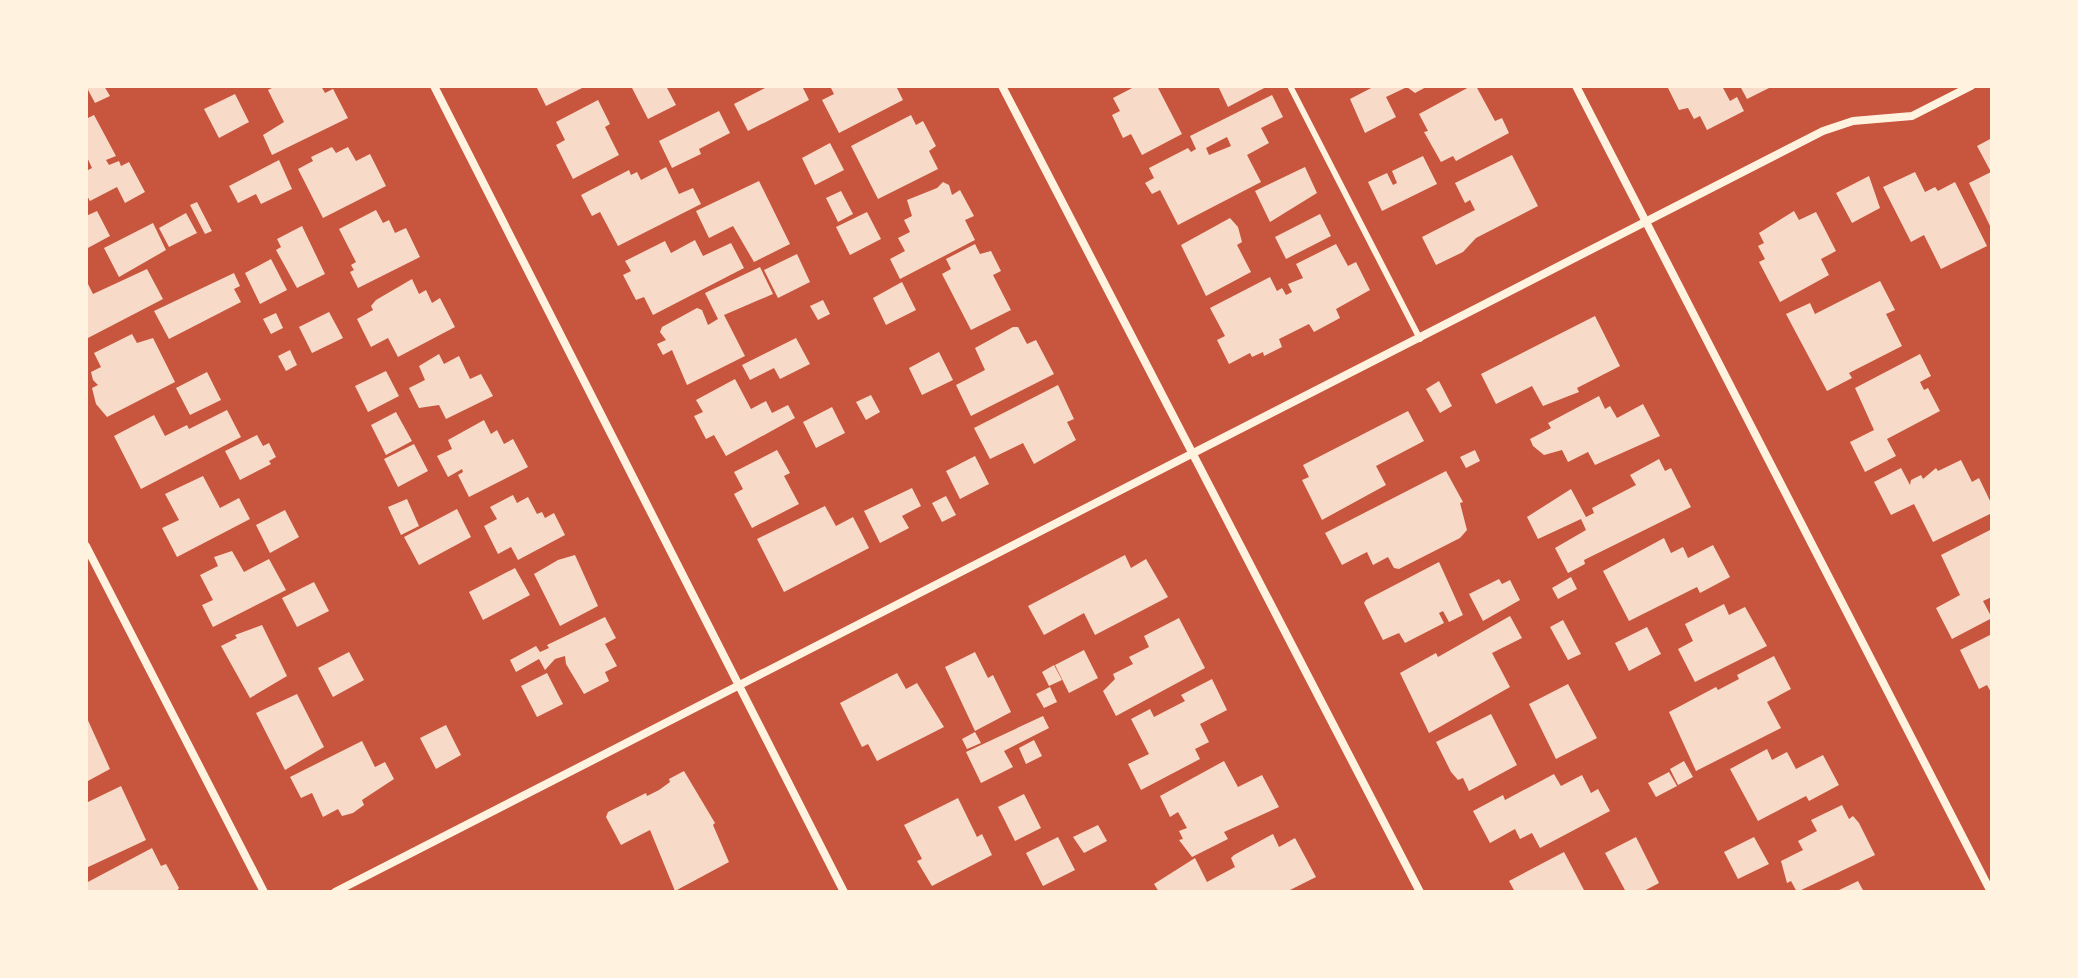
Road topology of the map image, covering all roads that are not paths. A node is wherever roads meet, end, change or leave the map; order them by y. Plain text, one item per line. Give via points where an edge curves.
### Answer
1 (434, 86) edge
2 (1002, 86) edge
3 (1290, 86) edge
4 (1576, 86) edge
5 (1971, 86) edge
6 (1646, 224) junction
7 (1420, 339) junction
8 (1192, 456) junction
9 (86, 546) edge
10 (740, 687) junction
11 (264, 892) edge
12 (335, 892) edge
13 (844, 892) edge
14 (1420, 892) edge
15 (1991, 892) edge

1 - 10 street
2 - 8 street
3 - 7 lane
4 - 6 street
5 - 6 street via 1912,116 1853,121 1823,131
6 - 7 street
6 - 15 street
7 - 8 street
8 - 10 street
8 - 14 street
9 - 11 street
10 - 12 street
10 - 13 street

